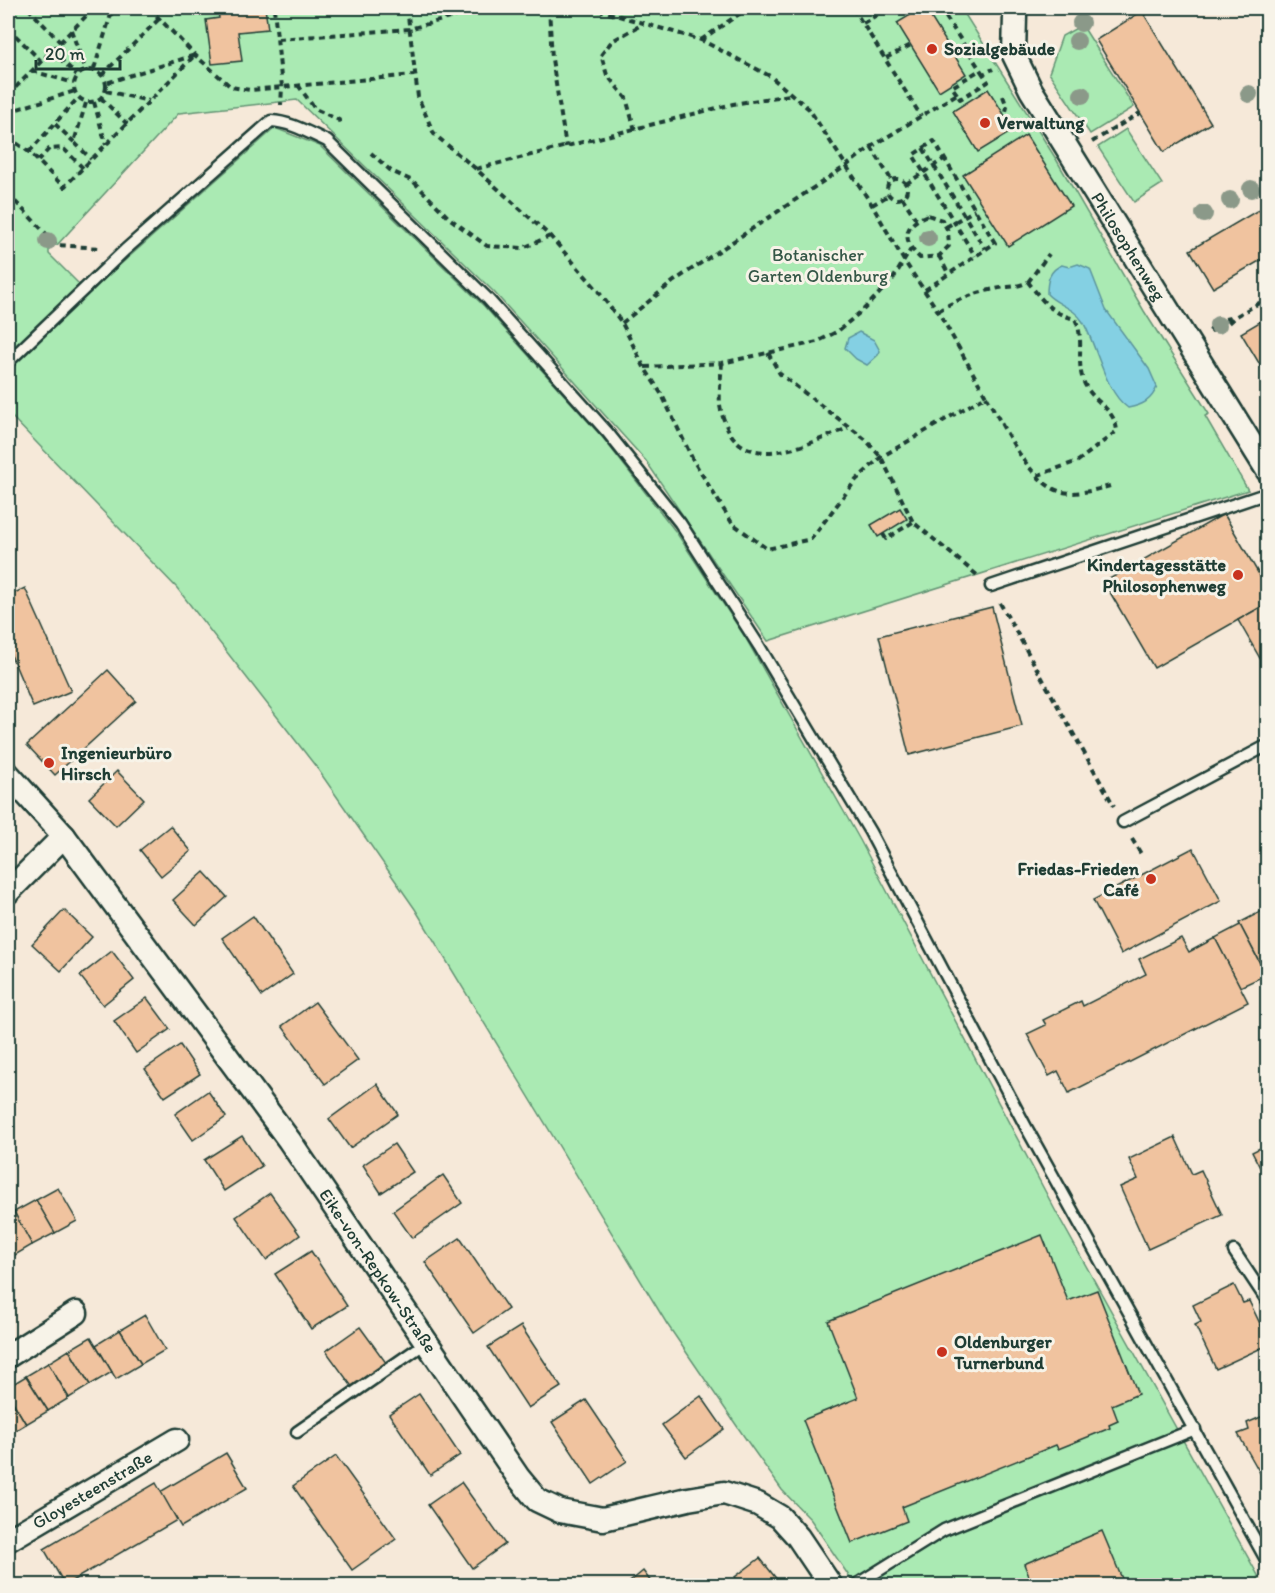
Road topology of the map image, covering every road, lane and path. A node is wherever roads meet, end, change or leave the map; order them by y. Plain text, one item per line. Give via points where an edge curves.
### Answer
1 (14, 8) edge
2 (28, 8) edge
3 (94, 8) edge
4 (113, 8) edge
5 (149, 8) edge
6 (274, 8) edge
7 (406, 8) edge
8 (507, 8) edge
9 (549, 8) edge
10 (569, 8) edge
11 (748, 8) edge
12 (854, 8) edge
13 (889, 8) edge
14 (940, 8) edge
15 (8, 15) edge
16 (1015, 15) dead end
17 (160, 18) junction
18 (863, 23) junction
19 (643, 24) junction
20 (8, 28) edge
21 (408, 29) junction
22 (71, 30) junction
23 (278, 39) junction
24 (701, 40) junction
25 (60, 42) junction
26 (911, 45) dead end
27 (965, 46) junction
28 (52, 51) junction
29 (195, 54) junction
30 (954, 54) dead end
31 (1014, 55) junction
32 (885, 58) junction
33 (41, 61) junction
34 (94, 69) junction
35 (32, 71) junction
36 (86, 71) junction
37 (982, 72) junction
38 (77, 75) junction
39 (102, 75) junction
40 (414, 75) junction
41 (74, 83) junction
42 (106, 83) junction
43 (298, 85) junction
44 (282, 87) junction
45 (75, 91) junction
46 (105, 91) junction
47 (957, 94) junction
48 (8, 95) edge
49 (791, 95) junction
50 (78, 98) junction
51 (101, 98) junction
52 (149, 101) junction
53 (94, 102) junction
54 (86, 103) junction
55 (8, 112) edge
56 (1140, 112) dead end
57 (921, 117) junction
58 (55, 124) junction
59 (127, 124) junction
60 (635, 130) junction
61 (342, 134) dead end
62 (8, 137) edge
63 (74, 142) junction
64 (106, 145) junction
65 (566, 147) junction
66 (871, 147) junction
67 (365, 148) dead end
68 (923, 148) junction
69 (29, 152) junction
70 (1071, 155) junction
71 (91, 159) junction
72 (945, 159) junction
73 (38, 161) junction
74 (934, 165) junction
75 (846, 166) junction
76 (83, 168) junction
77 (477, 169) junction
78 (924, 172) junction
79 (892, 181) junction
80 (906, 184) junction
81 (8, 194) edge
82 (889, 195) junction
83 (902, 197) junction
84 (872, 205) junction
85 (975, 210) junction
86 (965, 216) junction
87 (916, 219) junction
88 (954, 223) junction
89 (946, 227) junction
90 (550, 236) junction
91 (911, 249) junction
92 (985, 249) junction
93 (125, 250) junction
94 (1049, 254) dead end
95 (939, 256) junction
96 (975, 256) junction
97 (903, 259) junction
98 (948, 273) junction
99 (1028, 282) junction
100 (924, 290) junction
101 (1268, 298) edge
102 (938, 311) junction
103 (1235, 317) junction
104 (622, 322) junction
105 (1210, 331) junction
106 (1189, 344) junction
107 (768, 352) junction
108 (8, 362) edge
109 (722, 363) junction
110 (644, 367) junction
111 (986, 396) junction
112 (848, 428) junction
113 (881, 457) junction
114 (1268, 471) edge
115 (1036, 476) junction
116 (1110, 486) dead end
117 (1268, 493) edge
118 (913, 522) junction
119 (883, 534) dead end
120 (991, 586) junction
121 (1268, 745) edge
122 (8, 774) edge
123 (1123, 822) junction
124 (64, 836) junction
125 (1141, 854) dead end
126 (8, 892) edge
127 (1234, 1251) dead end
128 (1268, 1302) edge
129 (76, 1313) dead end
130 (427, 1342) junction
131 (8, 1356) edge
132 (1195, 1429) junction
133 (297, 1432) dead end
134 (177, 1440) dead end
135 (8, 1540) edge
136 (1268, 1563) edge
137 (831, 1586) edge
138 (854, 1586) edge

1 - 15 path
2 - 25 path
3 - 22 path
4 - 34 path
5 - 17 path
6 - 23 path
7 - 21 path
8 - 21 path
9 - 65 path via 552,59
10 - 19 path via 595,9
11 - 24 path
12 - 18 path
13 - 18 path
14 - 27 path
16 - 31 street, Philosophenweg
17 - 29 path
17 - 39 path
18 - 32 path
19 - 24 path
19 - 60 path via 612,42 601,55 607,75 626,98
20 - 33 path
21 - 23 path
21 - 40 path
22 - 25 path
22 - 36 path
23 - 44 path
24 - 49 path via 770,76
25 - 28 path
26 - 32 path
27 - 30 path
27 - 37 path
28 - 33 path
28 - 38 path
29 - 42 path
29 - 44 path via 231,87
29 - 52 path
31 - 37 path
31 - 70 street, Philosophenweg
32 - 57 path
33 - 35 path
34 - 36 path
34 - 39 path
35 - 41 path
35 - 48 path
36 - 38 path
37 - 47 path via 952,87
37 - 47 path via 988,82 960,99
38 - 41 path
39 - 42 path
40 - 43 path
40 - 77 path via 418,97 434,134
41 - 45 path
42 - 46 path
43 - 44 path
43 - 61 path via 315,109 339,120
45 - 50 path
45 - 55 path
46 - 51 path
46 - 52 path
47 - 57 path
49 - 60 path via 733,104
49 - 75 path via 809,109
50 - 54 path
50 - 58 path
51 - 53 path
51 - 59 path
52 - 59 path
53 - 54 path
53 - 64 path
54 - 63 path
56 - 70 path
57 - 66 path
58 - 63 path
58 - 69 path
59 - 64 path
60 - 65 path
62 - 69 path
63 - 71 path
64 - 71 path
65 - 77 path
66 - 75 path
66 - 79 path
67 - 90 path via 391,171 413,181 449,218 487,246 523,248
68 - 72 path via 934,141
68 - 74 path
68 - 78 path via 913,155
69 - 73 path
70 - 106 street, Philosophenweg
71 - 76 path
72 - 74 path
72 - 85 path
73 - 76 path via 49,149 63,148
73 - 76 path via 64,187
74 - 78 path
74 - 86 path
75 - 84 path
75 - 104 path via 674,281
77 - 90 path
78 - 80 path
78 - 88 path
79 - 80 path via 898,179
79 - 82 path
80 - 83 path
81 - 93 path via 57,245
82 - 83 path
82 - 84 path
83 - 87 path
84 - 97 path
85 - 86 path
85 - 92 path via 996,243
86 - 88 path
86 - 92 path
87 - 89 path via 928,215 942,220
87 - 91 path via 906,238
88 - 89 path
88 - 96 path
89 - 95 path via 949,246
90 - 104 path
91 - 95 path via 920,258
91 - 97 path
92 - 96 path
93 - 108 lane
93 - 132 lane via 271,122 279,122 327,141 489,299 608,433 680,523 759,646 870,832 1026,1127
94 - 99 path
95 - 98 path
96 - 98 path
97 - 100 path
97 - 107 path via 893,279 838,331 817,342
98 - 100 path
99 - 102 path via 959,299
99 - 115 path via 1059,315 1075,319 1080,330 1082,379 1090,394 1111,413 1117,431 1078,460
100 - 102 path
101 - 103 path
102 - 111 path
103 - 105 path via 1221,329
103 - 105 path via 1216,321
104 - 110 path
105 - 106 path
106 - 114 street, Philosophenweg
107 - 109 path
107 - 112 path via 780,374
109 - 110 path
109 - 112 path via 723,416 735,441 750,450 801,447
110 - 113 path via 662,394 693,460 732,523 767,549 811,539 856,480
111 - 113 path
111 - 115 path
112 - 113 path
113 - 118 path
115 - 116 path via 1059,491 1086,492
117 - 120 lane
118 - 119 path via 886,540
118 - 120 path
120 - 123 path
121 - 123 lane
122 - 124 street, Eike-von-Repkow-Straße
123 - 125 path
124 - 126 street
124 - 130 street, Eike-von-Repkow-Straße via 289,1140
127 - 128 lane
129 - 131 street
130 - 133 lane
130 - 137 street, Eike-von-Repkow-Straße via 537,1500 560,1511 603,1519 724,1493 758,1504 780,1517
132 - 136 lane
132 - 138 lane via 944,1530
134 - 135 street, Gloyesteenstraße

